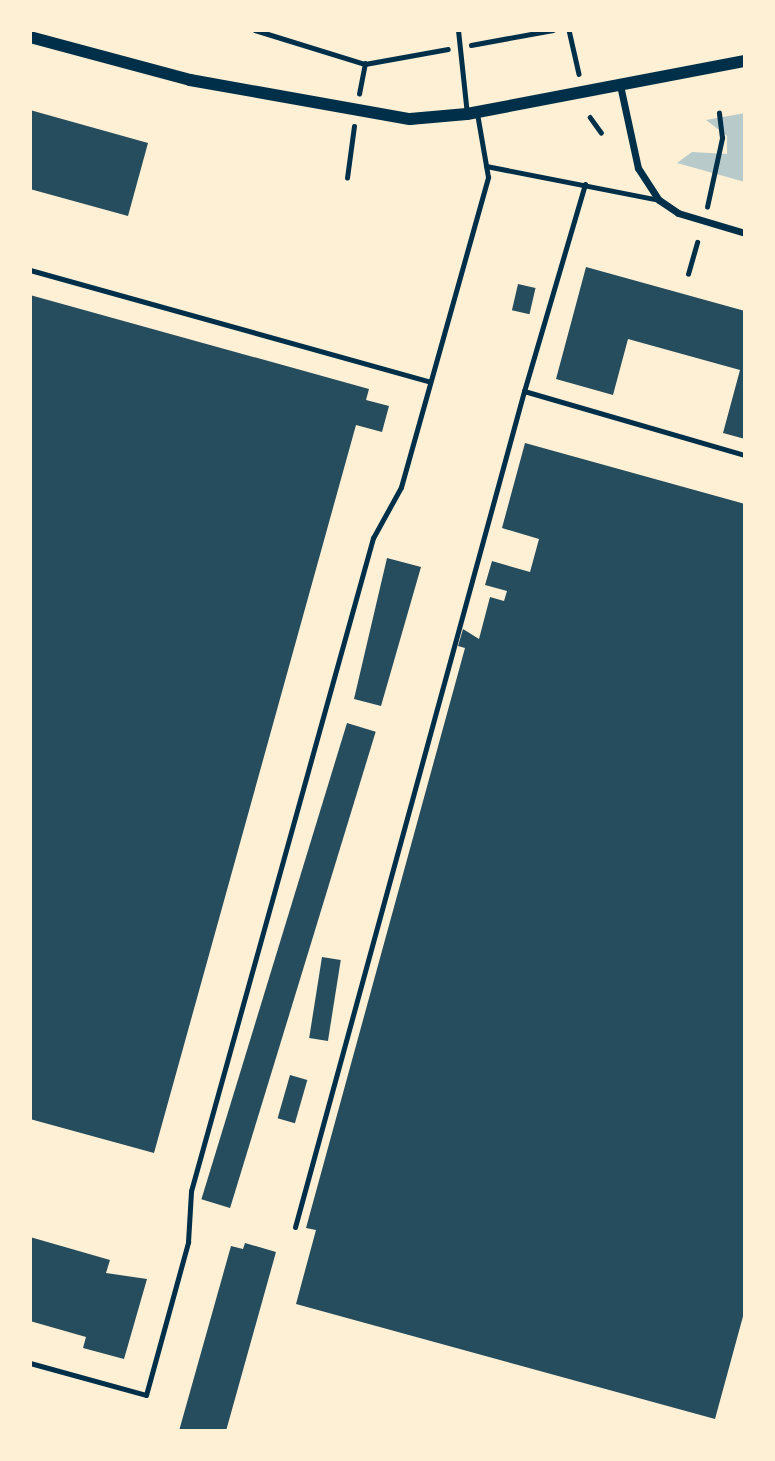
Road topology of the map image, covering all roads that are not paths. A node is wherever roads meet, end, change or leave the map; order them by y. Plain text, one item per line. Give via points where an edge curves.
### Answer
1 (458, 30) edge
2 (30, 37) edge
3 (745, 61) edge
4 (620, 85) junction
5 (472, 114) junction
6 (486, 166) junction
7 (584, 184) junction
8 (659, 200) junction
9 (745, 233) edge
10 (30, 271) edge
11 (430, 382) junction
12 (524, 391) junction
13 (745, 455) edge
14 (295, 1227) dead end
15 (30, 1363) edge

1 - 5 lane
2 - 5 street via 190,80 355,114 411,119
3 - 4 street
4 - 5 street
4 - 8 street via 638,168
5 - 6 lane
6 - 7 lane
6 - 11 lane
7 - 8 lane
7 - 12 lane
8 - 9 street via 678,213
10 - 11 lane
11 - 15 lane via 401,488 373,538 191,1191 188,1242 146,1395
12 - 13 lane
12 - 14 lane

